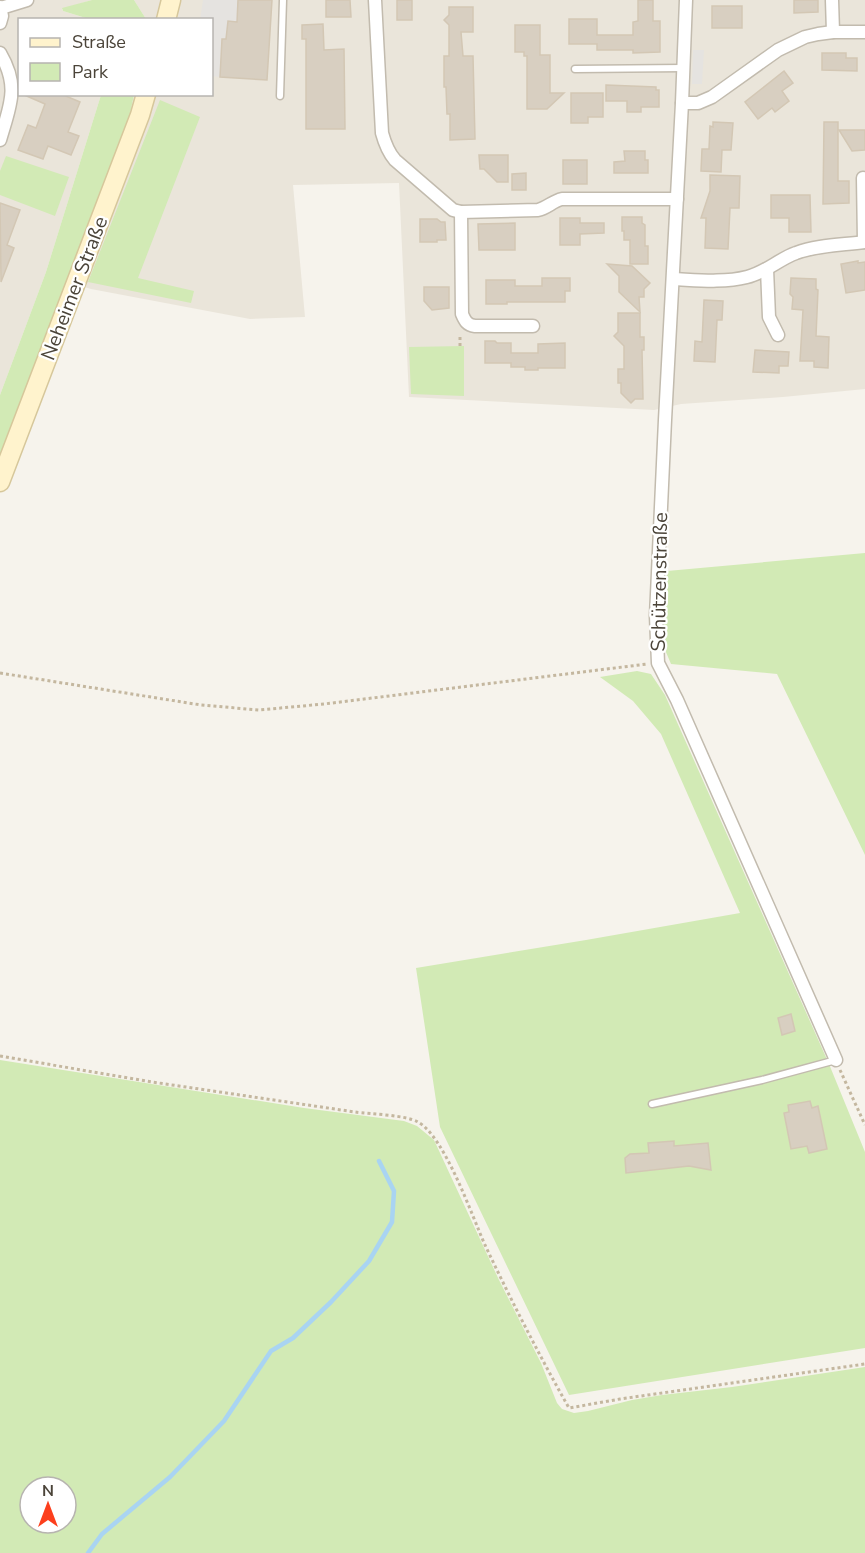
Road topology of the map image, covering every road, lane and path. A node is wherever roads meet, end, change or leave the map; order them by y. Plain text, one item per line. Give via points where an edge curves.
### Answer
1 (27, 0) edge
2 (171, 0) edge
3 (283, 0) edge
4 (375, 0) edge
5 (686, 0) edge
6 (832, 0) edge
7 (0, 7) edge
8 (166, 18) edge
9 (0, 23) edge
10 (833, 32) junction
11 (865, 32) edge
12 (0, 53) edge
13 (684, 68) junction
14 (575, 69) dead end
15 (145, 96) edge
16 (280, 96) dead end
17 (682, 103) junction
18 (0, 140) edge
19 (863, 178) dead end
20 (677, 199) junction
21 (461, 212) junction
22 (864, 242) edge
23 (767, 269) junction
24 (673, 279) junction
25 (533, 326) dead end
26 (778, 335) dead end
27 (0, 482) edge
28 (657, 663) junction
29 (0, 674) edge
30 (0, 1056) edge
31 (836, 1060) junction
32 (652, 1104) dead end
33 (865, 1125) edge
34 (865, 1364) edge

1 - 7 street
2 - 8 main road
3 - 16 lane
4 - 21 street via 382,133 389,153 453,210
5 - 13 street, Schützenstraße
6 - 10 street
7 - 9 street
10 - 11 street
10 - 17 street via 792,42 712,97 698,103
12 - 18 street via 13,91
13 - 14 lane
13 - 17 street, Schützenstraße
15 - 27 main road, Neheimer Straße
17 - 20 street, Schützenstraße
19 - 22 street
20 - 21 street via 562,199 538,210
20 - 24 street, Schützenstraße
21 - 25 street via 464,319 475,326
22 - 23 street via 810,249
23 - 24 street via 730,280
23 - 26 street via 769,317
24 - 28 street, Schützenstraße
28 - 29 path via 260,710 201,705
28 - 31 street, Schützenstraße via 682,711
30 - 34 path via 417,1121 434,1135 569,1408
31 - 32 lane
31 - 33 path

